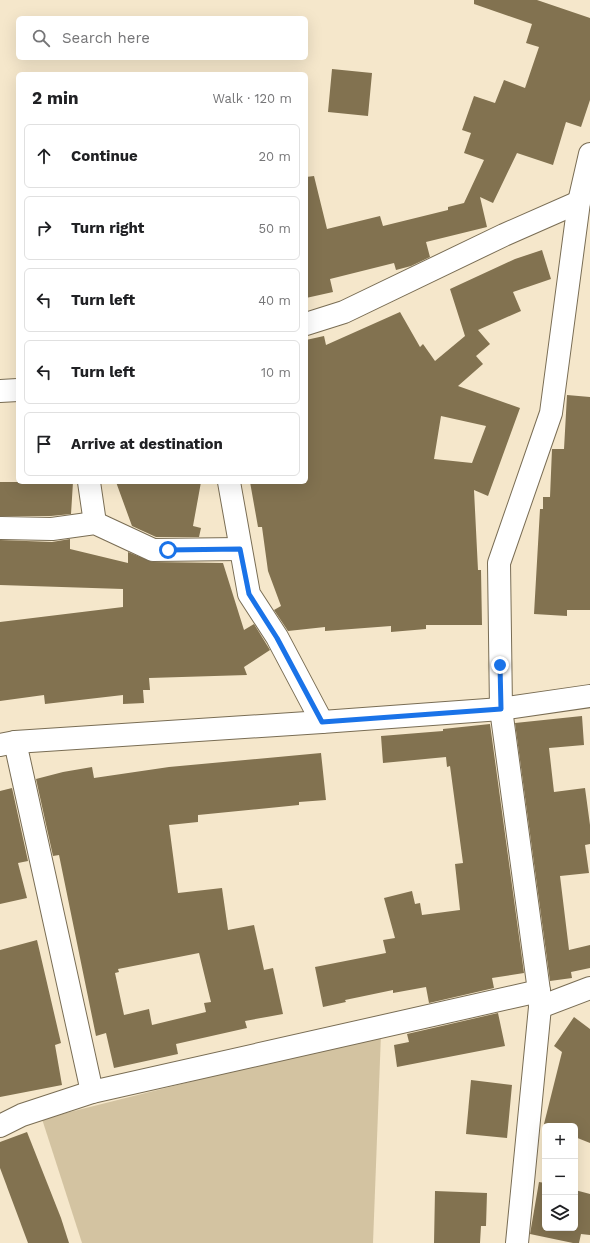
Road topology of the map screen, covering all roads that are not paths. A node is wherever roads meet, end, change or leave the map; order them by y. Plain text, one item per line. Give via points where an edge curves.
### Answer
1 (590, 154) edge
2 (579, 202) junction
3 (308, 323) edge
4 (16, 390) edge
5 (0, 391) edge
6 (89, 484) edge
7 (229, 484) edge
8 (95, 523) junction
9 (1, 528) edge
10 (240, 549) junction
11 (590, 696) edge
12 (501, 709) junction
13 (322, 722) junction
14 (8, 743) edge
15 (590, 988) edge
16 (539, 999) junction
17 (92, 1092) junction
18 (0, 1126) edge
19 (517, 1243) edge

1 - 2 street
2 - 3 street via 344,312
2 - 12 street via 551,413 498,563
4 - 5 street
6 - 8 street
7 - 10 street
8 - 9 street via 52,529
8 - 10 street via 153,550
10 - 13 street via 249,594 277,638
11 - 12 street
12 - 13 street
12 - 16 street
13 - 14 street
14 - 17 street
15 - 16 street
16 - 17 street
16 - 19 street
17 - 18 street via 22,1115

